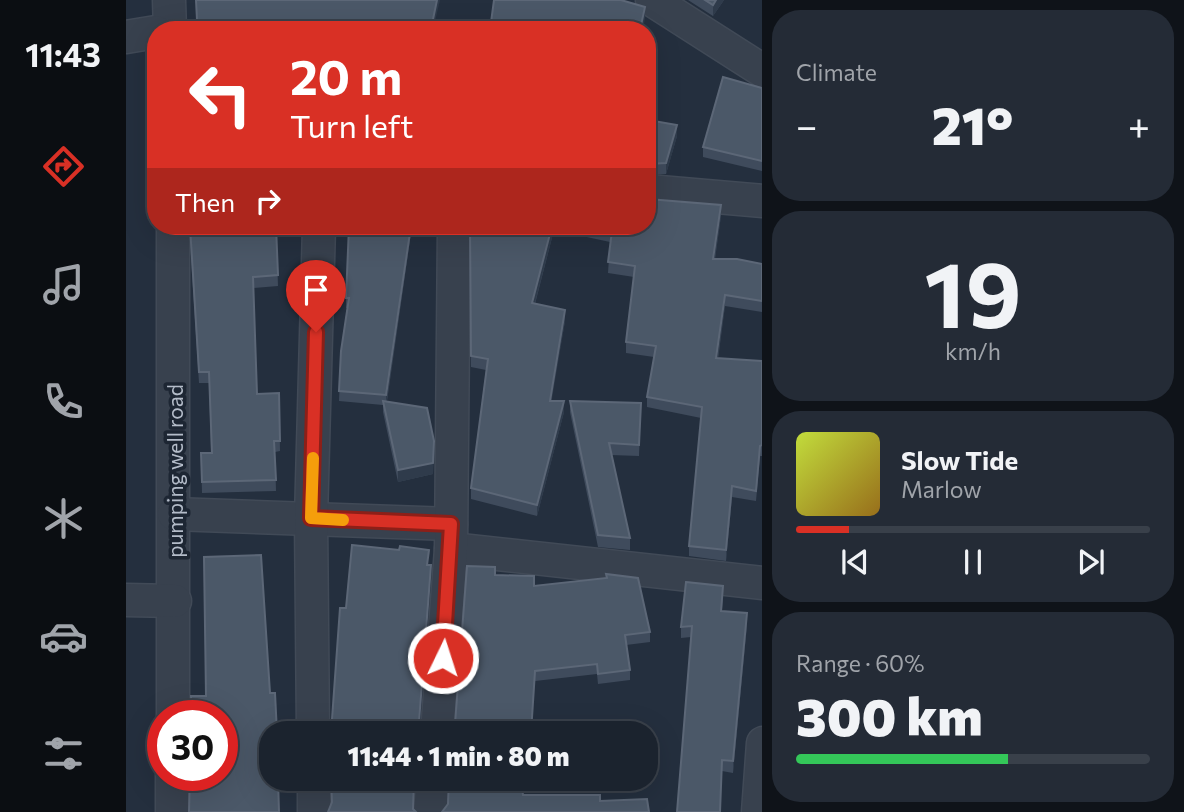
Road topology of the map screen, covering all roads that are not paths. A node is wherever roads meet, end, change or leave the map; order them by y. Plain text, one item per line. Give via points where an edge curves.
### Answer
1 (169, 0) edge
2 (652, 0) edge
3 (169, 21) edge
4 (147, 34) edge
5 (126, 37) edge
6 (762, 71) edge
7 (656, 192) edge
8 (762, 201) edge
9 (173, 235) edge
10 (319, 235) edge
11 (454, 235) edge
12 (174, 513) junction
13 (311, 518) junction
14 (451, 536) junction
15 (762, 583) edge
16 (126, 600) edge
17 (175, 601) junction
18 (173, 700) edge
19 (313, 721) edge
20 (438, 721) edge
21 (762, 743) edge
22 (172, 791) edge
23 (314, 791) edge
24 (432, 791) edge
25 (172, 812) edge
26 (314, 812) edge
27 (430, 812) edge
28 (758, 812) edge

1 - 3 street
2 - 6 street
4 - 5 street
7 - 8 street
9 - 12 street, pumping well road
10 - 13 street
11 - 14 street
12 - 13 street
12 - 17 street, pumping well road
13 - 14 street
13 - 19 street
14 - 15 street
14 - 20 street
16 - 17 street
17 - 18 street, pumping well road
21 - 28 street
22 - 25 street
23 - 26 street
24 - 27 street

